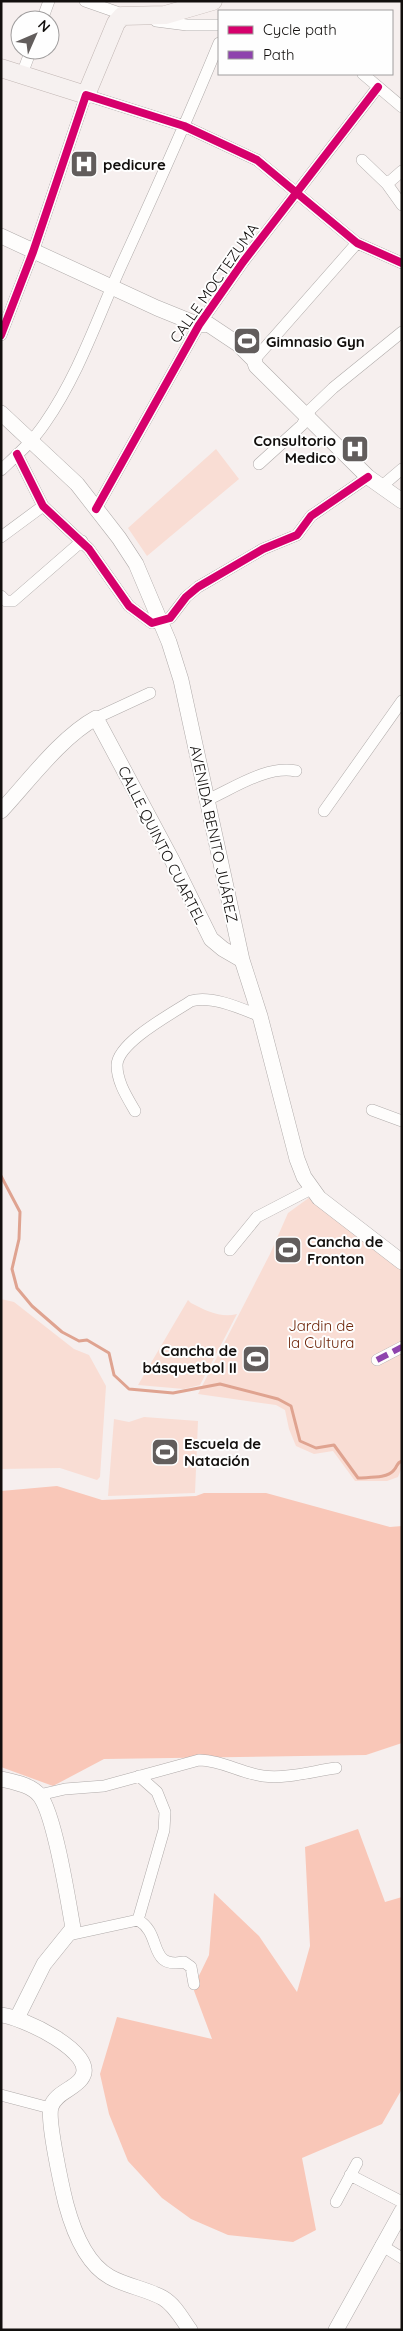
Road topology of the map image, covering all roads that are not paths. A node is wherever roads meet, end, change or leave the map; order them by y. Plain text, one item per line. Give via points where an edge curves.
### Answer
1 (85, 1) edge
2 (213, 1) edge
3 (124, 14) junction
4 (218, 25) edge
5 (218, 45) edge
6 (27, 60) edge
7 (1, 68) edge
8 (22, 74) junction
9 (364, 75) edge
10 (378, 87) junction
11 (86, 95) junction
12 (402, 107) edge
13 (184, 126) junction
14 (362, 160) dead end
15 (402, 171) edge
16 (387, 184) junction
17 (296, 191) junction
18 (402, 205) edge
19 (1, 236) edge
20 (357, 243) junction
21 (33, 252) junction
22 (402, 263) edge
23 (112, 286) junction
24 (199, 325) junction
25 (402, 332) edge
26 (1, 335) edge
27 (254, 360) junction
28 (1, 412) edge
29 (306, 417) junction
30 (31, 441) junction
31 (17, 454) junction
32 (259, 464) dead end
33 (402, 469) edge
34 (1, 470) edge
35 (368, 477) junction
36 (382, 486) junction
37 (402, 501) edge
38 (42, 506) junction
39 (96, 509) junction
40 (1, 537) edge
41 (82, 541) junction
42 (5, 599) edge
43 (160, 622) junction
44 (150, 693) dead end
45 (402, 701) edge
46 (96, 718) junction
47 (296, 771) dead end
48 (208, 800) junction
49 (1, 811) edge
50 (324, 811) dead end
51 (242, 960) junction
52 (260, 1016) junction
53 (372, 1110) dead end
54 (135, 1111) dead end
55 (402, 1121) edge
56 (311, 1189) junction
57 (230, 1250) dead end
58 (402, 1262) edge
59 (402, 1347) edge
60 (377, 1360) dead end
61 (336, 1768) dead end
62 (139, 1776) junction
63 (1, 1779) edge
64 (39, 1795) junction
65 (138, 1920) junction
66 (70, 1935) junction
67 (194, 1984) dead end
68 (1, 2015) edge
69 (17, 2018) junction
70 (1, 2095) edge
71 (50, 2108) junction
72 (357, 2164) dead end
73 (350, 2175) junction
74 (336, 2202) dead end
75 (402, 2202) edge
76 (402, 2211) edge
77 (381, 2246) junction
78 (402, 2258) edge
79 (190, 2330) edge
80 (336, 2330) edge

1 - 3 street
2 - 3 main road via 165,15
3 - 4 street via 186,25
3 - 11 main road via 116,23
5 - 13 street
6 - 8 street
7 - 8 main road
8 - 11 main road
9 - 10 street
10 - 12 street
10 - 17 street, CALLE MOCTEZUMA
11 - 13 street
11 - 21 street
13 - 17 street via 257,160
13 - 23 street
14 - 16 street
15 - 16 street
16 - 18 street
17 - 20 street
17 - 24 street, CALLE MOCTEZUMA
19 - 21 main road
20 - 22 street
20 - 27 street
21 - 23 main road
21 - 26 street
23 - 24 main road
23 - 30 street via 75,373
24 - 27 main road via 208,324 225,334
24 - 39 street, CALLE MOCTEZUMA
25 - 29 street via 334,388
27 - 29 main road via 256,366
28 - 30 main road, AVENIDA BENITO JUÁREZ
29 - 32 street via 302,425
29 - 35 main road
30 - 31 street
30 - 39 main road, AVENIDA BENITO JUÁREZ via 72,479
31 - 34 street
31 - 38 street
33 - 36 street
35 - 36 main road
35 - 43 street via 311,516 297,535 263,549 198,587 170,618
36 - 37 main road
38 - 40 street
38 - 41 street
39 - 43 main road, AVENIDA BENITO JUÁREZ via 136,564
41 - 42 street via 19,596
41 - 43 street via 129,606 146,620
43 - 48 main road, AVENIDA BENITO JUÁREZ via 181,680
44 - 46 street
45 - 50 street
46 - 49 main road via 60,748
46 - 51 main road, CALLE QUINTO CUARTEL via 211,939
47 - 48 street via 283,768 264,774
48 - 51 main road, AVENIDA BENITO JUÁREZ
51 - 52 main road, AVENIDA BENITO JUÁREZ
52 - 54 street via 213,999 201,998 191,1001 130,1043 118,1058 117,1066 122,1089
52 - 56 main road, AVENIDA BENITO JUÁREZ via 292,1145
53 - 55 street
56 - 57 street via 257,1217
56 - 58 main road, AVENIDA BENITO JUÁREZ
59 - 60 street
61 - 62 street via 264,1776 199,1760
62 - 64 street via 104,1786
62 - 65 street via 157,1792 165,1812 164,1830
63 - 64 main road via 32,1789
64 - 66 main road via 54,1836 73,1928
65 - 66 street
65 - 67 street via 145,1924 165,1961 172,1964 184,1962 191,1967
66 - 69 main road via 44,1964
68 - 69 main road
69 - 71 main road via 61,2042 82,2061 82,2079
70 - 71 street
71 - 79 main road via 55,2154 66,2202 82,2246 109,2276 163,2298
72 - 73 street
73 - 74 street
73 - 75 street
76 - 77 main road
77 - 78 street
77 - 80 main road

